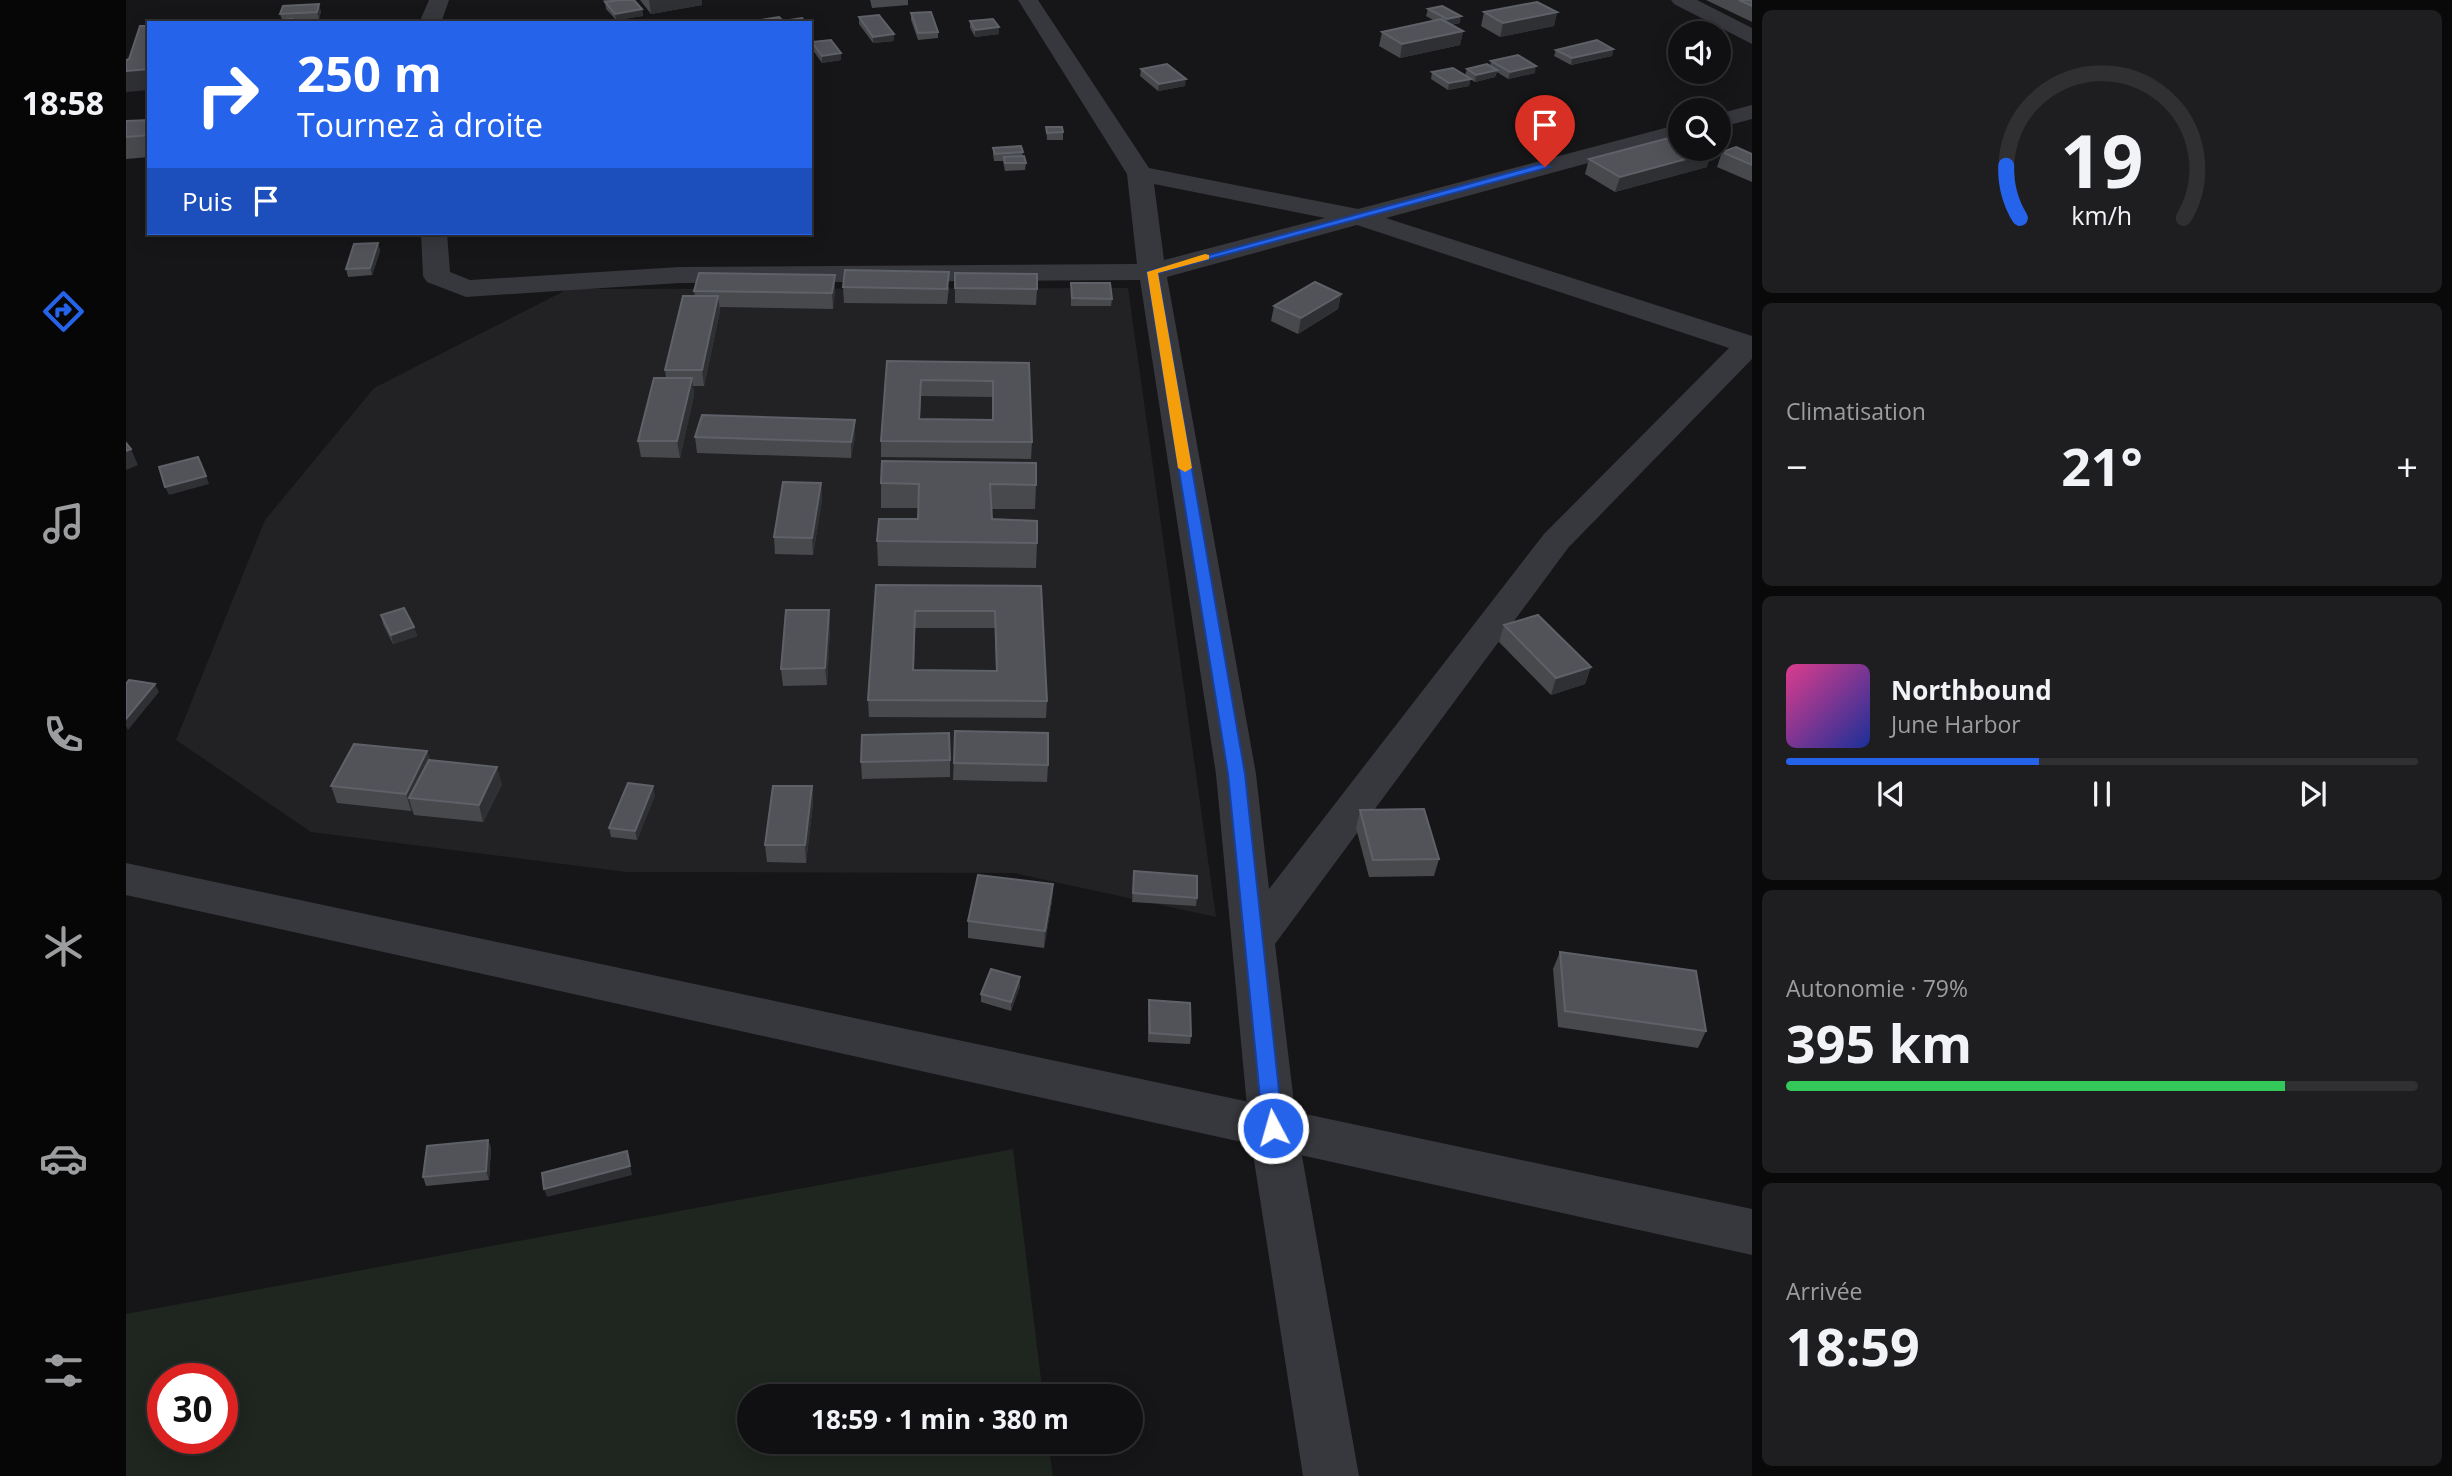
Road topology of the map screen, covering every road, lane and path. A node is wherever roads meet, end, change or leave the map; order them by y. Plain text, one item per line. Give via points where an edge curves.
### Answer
1 (439, 0) edge
2 (1028, 0) edge
3 (1681, 0) edge
4 (431, 21) edge
5 (1752, 37) edge
6 (1752, 112) edge
7 (1731, 118) edge
8 (1668, 134) edge
9 (1140, 174) junction
10 (1355, 216) junction
11 (434, 235) edge
12 (1152, 272) junction
13 (1750, 345) edge
14 (126, 879) edge
15 (1254, 940) junction
16 (1273, 1128) junction
17 (1752, 1232) edge
18 (1331, 1476) edge

1 - 4 street
2 - 9 street
3 - 5 street
6 - 7 street
8 - 10 street
9 - 10 street
9 - 12 street
10 - 12 street
10 - 13 street
11 - 12 street via 437,276 466,289 679,275
12 - 15 street via 1236,774
13 - 15 street via 1556,541
14 - 16 street
15 - 16 street
16 - 17 street
16 - 18 street

